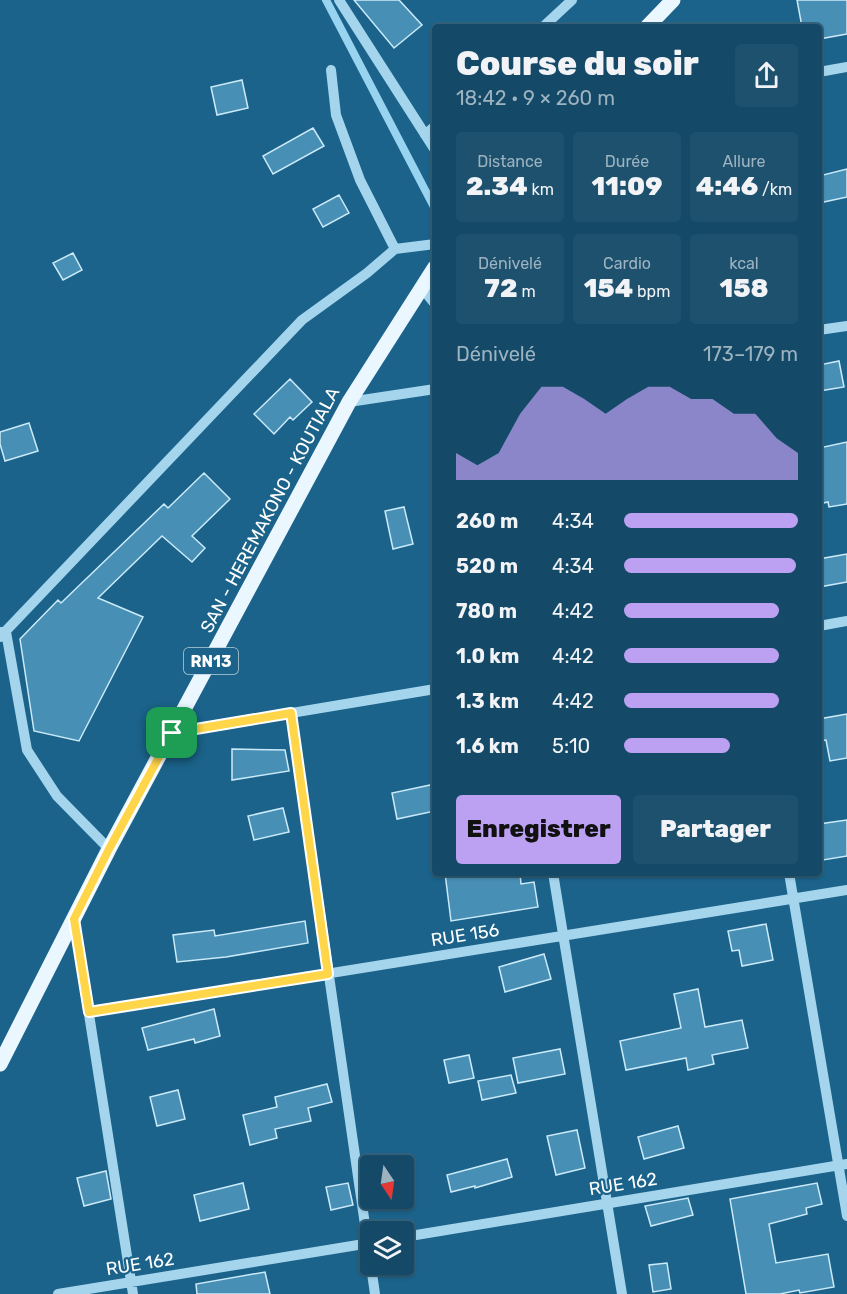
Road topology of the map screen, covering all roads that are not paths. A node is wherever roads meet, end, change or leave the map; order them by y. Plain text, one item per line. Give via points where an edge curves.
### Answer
1 (339, 0) edge
2 (572, 0) edge
3 (673, 0) edge
4 (546, 24) edge
5 (650, 24) edge
6 (847, 67) edge
7 (331, 70) dead end
8 (822, 71) edge
9 (432, 129) edge
10 (425, 135) junction
11 (432, 146) edge
12 (432, 244) edge
13 (395, 249) junction
14 (432, 272) edge
15 (422, 288) junction
16 (432, 300) edge
17 (847, 326) edge
18 (822, 330) edge
19 (432, 389) edge
20 (349, 402) junction
21 (847, 621) edge
22 (822, 625) edge
23 (2, 634) edge
24 (432, 690) edge
25 (291, 713) junction
26 (172, 733) junction
27 (109, 849) junction
28 (554, 876) edge
29 (789, 876) edge
30 (847, 890) edge
31 (793, 899) junction
32 (74, 919) junction
33 (564, 936) junction
34 (328, 974) junction
35 (89, 1012) junction
36 (0, 1064) edge
37 (843, 1165) edge
38 (607, 1204) junction
39 (847, 1216) edge
40 (366, 1221) edge
41 (414, 1235) edge
42 (360, 1244) edge
43 (373, 1275) edge
44 (131, 1282) junction
45 (58, 1294) edge
46 (133, 1294) edge
47 (375, 1294) edge
48 (622, 1294) edge

1 - 10 street
2 - 4 street
3 - 5 main road
6 - 8 street
7 - 13 street via 336,115 360,180
9 - 10 street
10 - 11 street
12 - 13 street
13 - 23 street via 302,320
14 - 15 main road, SAN - HEREMAKONO - KOUTIALA / RN13
15 - 16 street
15 - 20 main road, SAN - HEREMAKONO - KOUTIALA / RN13
17 - 18 street
19 - 20 street
20 - 26 main road, SAN - HEREMAKONO - KOUTIALA / RN13
21 - 22 street
23 - 27 street via 27,750 57,796
24 - 25 street
25 - 26 street
25 - 34 street
26 - 27 main road, SAN - HEREMAKONO - KOUTIALA / RN13
27 - 32 main road, SAN - HEREMAKONO - KOUTIALA / RN13
28 - 33 street
29 - 31 street
30 - 31 street, RUE 156
31 - 33 street, RUE 156
31 - 37 street
32 - 35 street
32 - 36 main road, SAN - HEREMAKONO - KOUTIALA / RN13
33 - 34 street, RUE 156
33 - 38 street
34 - 35 street, RUE 156
34 - 40 street
35 - 44 street
37 - 38 street, RUE 162
37 - 39 street
38 - 41 street, RUE 162
38 - 48 street
42 - 44 street, RUE 162
43 - 47 street
44 - 45 street, RUE 162
44 - 46 street

